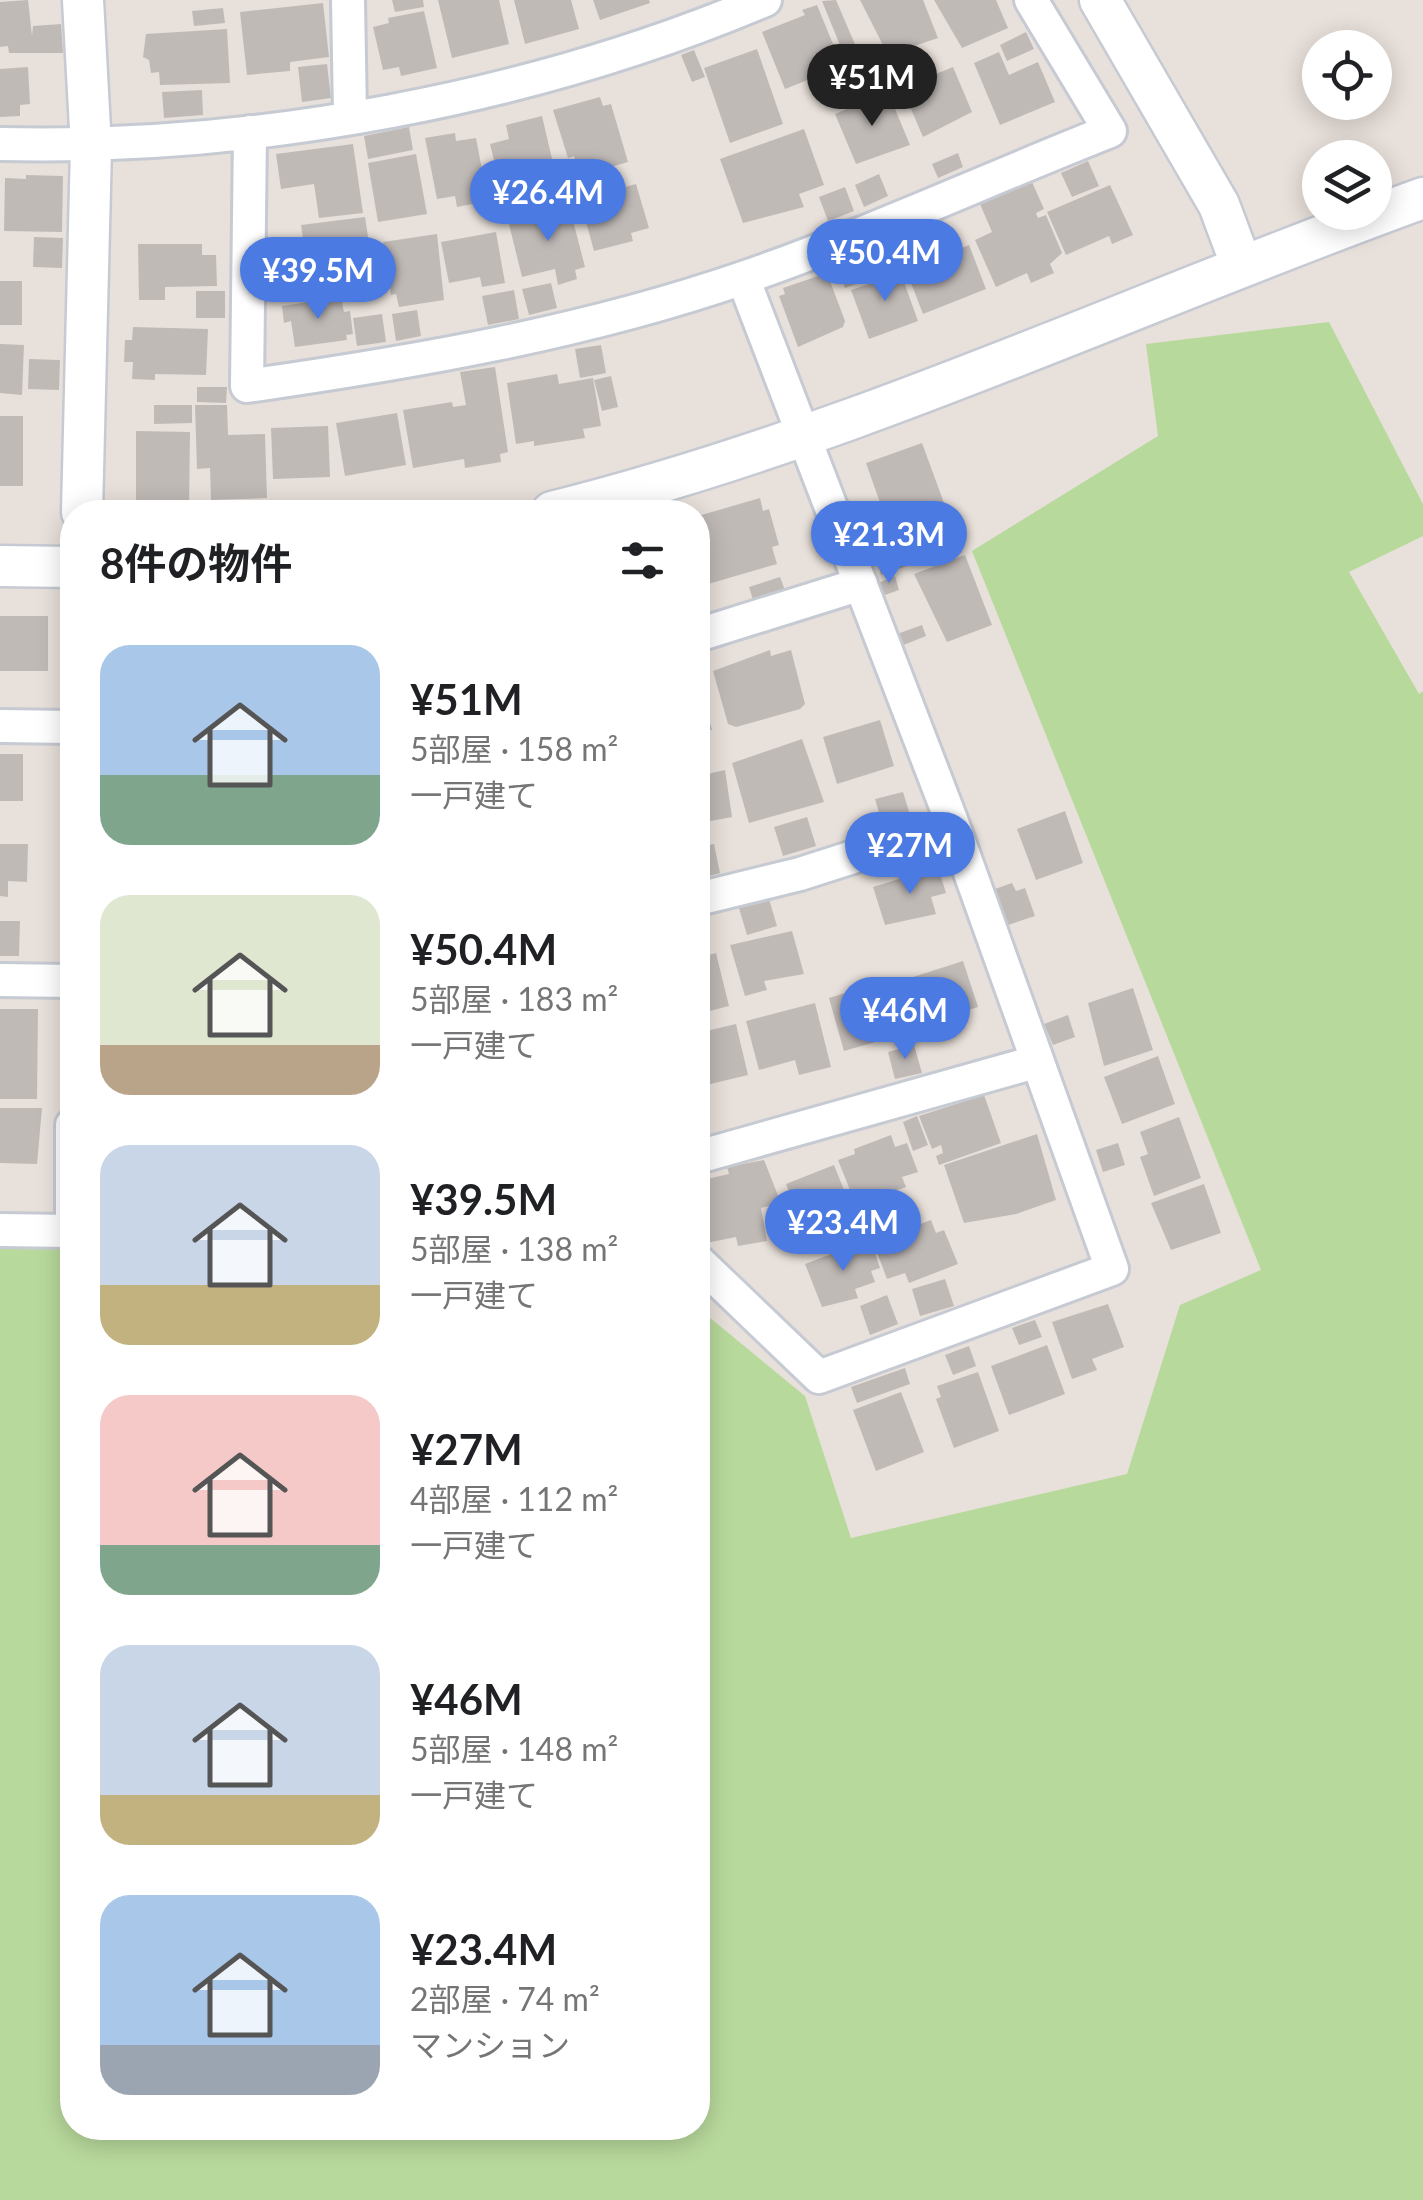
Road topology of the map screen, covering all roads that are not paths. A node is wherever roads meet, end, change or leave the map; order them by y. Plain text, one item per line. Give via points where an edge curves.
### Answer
1 (83, 0) edge
2 (348, 0) edge
3 (765, 0) edge
4 (1032, 0) edge
5 (1100, 0) edge
6 (350, 116) junction
7 (250, 132) junction
8 (0, 144) edge
9 (91, 146) junction
10 (1423, 198) edge
11 (1241, 264) junction
12 (743, 278) junction
13 (804, 439) junction
14 (82, 500) edge
15 (600, 500) edge
16 (0, 566) edge
17 (60, 567) edge
18 (861, 584) junction
19 (710, 631) edge
20 (0, 726) edge
21 (60, 727) edge
22 (952, 824) junction
23 (710, 896) edge
24 (0, 980) edge
25 (60, 981) edge
26 (1035, 1062) junction
27 (710, 1155) edge
28 (0, 1230) edge
29 (60, 1231) edge
30 (710, 1272) edge

1 - 9 street
2 - 6 street
3 - 6 street via 600,60
4 - 12 street via 1110,131
5 - 11 street via 1219,205
6 - 7 street
7 - 9 street
7 - 12 street via 247,386 545,334
8 - 9 street
9 - 14 street
10 - 11 street
11 - 13 street
12 - 13 street
13 - 15 street
13 - 18 street
16 - 17 street
18 - 19 street
18 - 22 street
20 - 21 street
22 - 23 street
22 - 26 street
24 - 25 street
26 - 27 street
26 - 30 street via 1112,1269 819,1376
28 - 29 street

